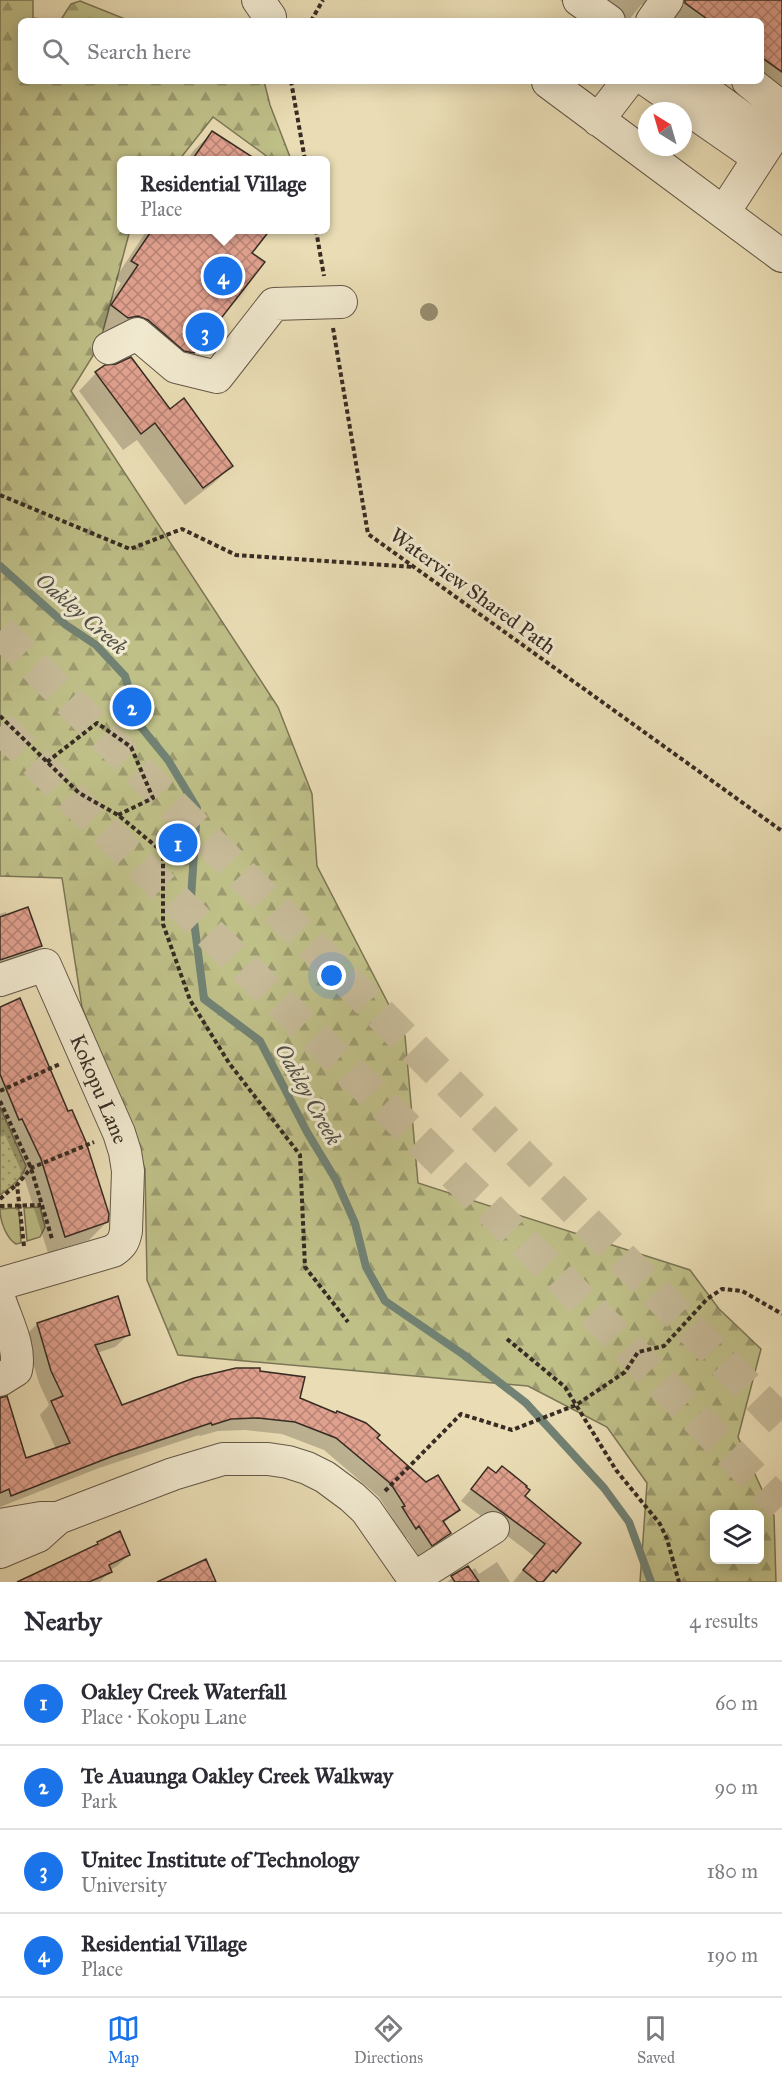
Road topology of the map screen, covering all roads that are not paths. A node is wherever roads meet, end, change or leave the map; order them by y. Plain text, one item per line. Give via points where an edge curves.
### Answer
1 (579, 0) edge
2 (605, 18) edge
3 (551, 84) edge
4 (626, 84) edge
5 (654, 84) edge
6 (696, 84) edge
7 (752, 84) edge
8 (782, 108) edge
9 (598, 120) junction
10 (770, 144) edge
11 (724, 212) junction
12 (782, 256) edge
13 (335, 302) road end
14 (109, 348) dead end
15 (0, 980) edge
16 (0, 1284) edge
17 (0, 1301) edge
18 (0, 1380) edge
19 (58, 1518) junction
20 (0, 1525) edge
21 (493, 1527) dead end
22 (0, 1552) edge
23 (415, 1580) edge

1 - 2 street
3 - 9 street
4 - 9 street
5 - 10 street
6 - 10 street via 761,131
7 - 8 street
9 - 11 street
10 - 11 street
11 - 12 street
13 - 14 street via 274,304 217,377 176,367 137,334
15 - 16 street, Kokopu Lane via 45,965 119,1133 128,1171 126,1231 120,1246
17 - 18 street via 18,1362 16,1370
19 - 20 street
19 - 22 street via 38,1536
19 - 23 street via 223,1459 288,1462 325,1477 366,1510
21 - 23 street

